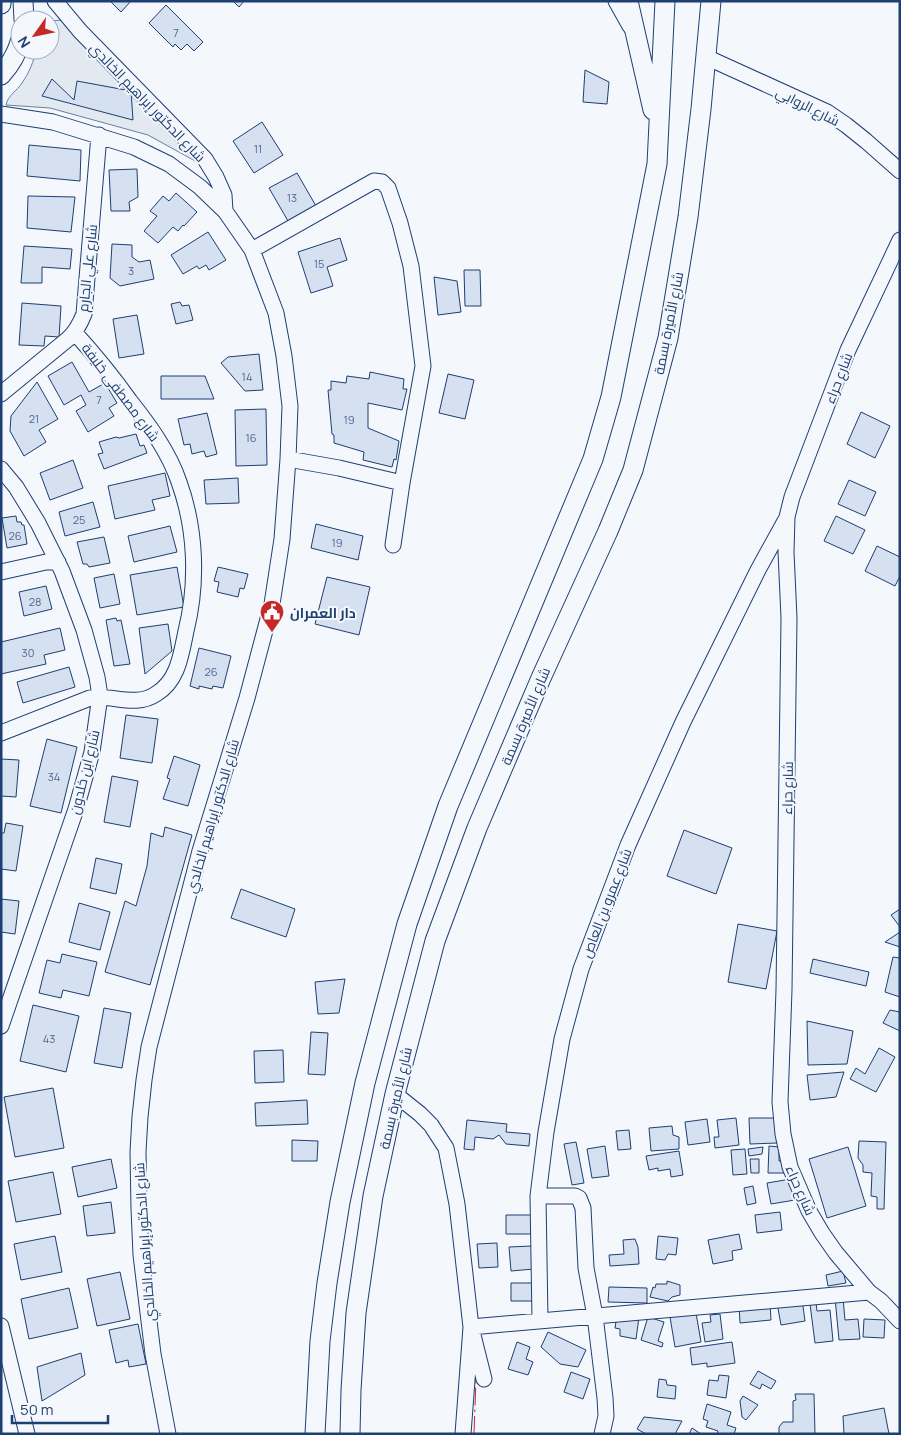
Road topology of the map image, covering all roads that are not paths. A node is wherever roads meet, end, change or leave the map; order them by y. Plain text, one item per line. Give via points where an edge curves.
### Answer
1 (54, 1) edge
2 (616, 1) edge
3 (628, 1) edge
4 (665, 1) edge
5 (711, 4) edge
6 (635, 34) junction
7 (706, 57) junction
8 (11, 60) edge
9 (1, 75) edge
10 (1, 114) edge
11 (658, 131) junction
12 (99, 136) junction
13 (900, 171) edge
14 (225, 211) junction
15 (900, 240) edge
16 (252, 250) junction
17 (75, 333) junction
18 (1, 394) edge
19 (288, 459) junction
20 (1, 470) edge
21 (402, 483) junction
22 (787, 517) junction
23 (394, 545) dead end
24 (58, 562) junction
25 (1, 572) edge
26 (100, 696) junction
27 (1, 733) edge
28 (1, 1026) edge
29 (395, 1094) junction
30 (538, 1196) junction
31 (869, 1292) junction
32 (595, 1316) junction
33 (540, 1320) junction
34 (900, 1321) edge
35 (471, 1327) junction
36 (2, 1331) edge
37 (484, 1379) dead end
38 (27, 1434) edge
39 (168, 1434) edge
40 (315, 1434) edge
41 (350, 1434) edge
42 (463, 1434) edge
43 (602, 1434) edge

1 - 14 street, شارع الدكتور إبراهيم الخالدي via 205,159 224,194
2 - 6 street
3 - 6 main road
4 - 11 main road
5 - 7 main road, شارع الأميرة بسمة
6 - 11 main road
7 - 13 street, شارع الروابي via 827,112
7 - 29 main road, شارع الأميرة بسمة via 688,216 668,338 633,470 477,828 435,941
8 - 9 main road
10 - 12 street, شارع الدكتور إبراهيم الخالدي via 53,122
11 - 40 main road via 657,164 611,396 593,459 448,806 406,924 365,1083 340,1202 320,1341
12 - 14 street, شارع الدكتور إبراهيم الخالدي via 134,147 169,164
12 - 17 street, شارع علي الجارم via 84,314
14 - 16 street, شارع الدكتور إبراهيم الخالدي
15 - 22 street, شارع حراء via 848,350
16 - 19 street, شارع الدكتور إبراهيم الخالدي via 276,313 284,356 290,406
16 - 21 street via 374,181 382,182 388,188 411,266 423,366
17 - 18 street, شارع علي الجارم
17 - 26 street, شارع مصطفى خليفة via 152,429 169,459 189,512 193,549 192,608 178,667 170,683 156,695 143,700
19 - 21 street
19 - 39 street, شارع الدكتور إبراهيم الخالدي via 282,538 272,604 200,851 149,1047 144,1080 138,1152 142,1256 153,1354
20 - 24 street, شارع ابن خلدون via 16,487
21 - 23 street
22 - 30 street, شارع عمرو بن العاص via 676,738 628,845 581,968 562,1039
22 - 31 street, شارع حراء via 789,618 780,1102 783,1134 790,1167 809,1211 836,1253
24 - 25 street
24 - 26 street, شارع ابن خلدون via 84,630
26 - 27 street, شارع مصطفى خليفة
26 - 28 street, شارع ابن خلدون via 92,752 76,809
29 - 35 street via 431,1125 446,1148 457,1204
29 - 41 main road, شارع الأميرة بسمة via 373,1196 356,1313
30 - 32 street via 572,1196 582,1203 586,1268
30 - 33 street, شارع عمرو بن العاص
31 - 32 street
31 - 34 street, شارع حراء
32 - 33 street
32 - 43 street via 606,1416
33 - 35 street
35 - 37 street
35 - 42 street
36 - 38 street

